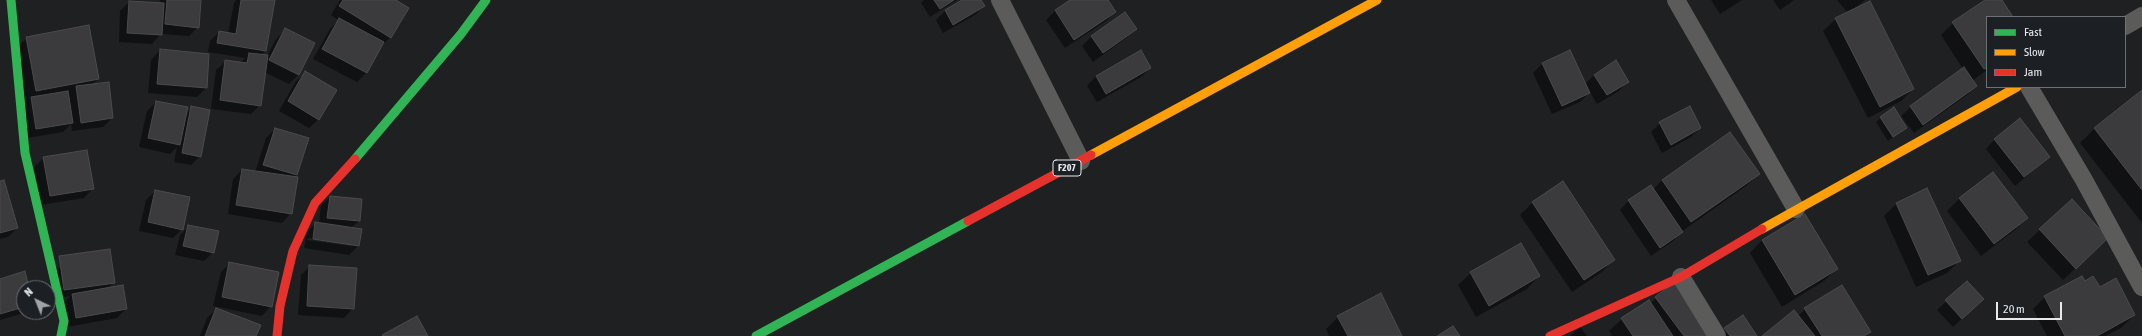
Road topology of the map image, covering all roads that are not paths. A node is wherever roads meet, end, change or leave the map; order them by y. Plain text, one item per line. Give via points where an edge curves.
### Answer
1 (11, 0) edge
2 (486, 0) edge
3 (1000, 0) edge
4 (1377, 0) edge
5 (1676, 0) edge
6 (2142, 16) edge
7 (2126, 25) edge
8 (2015, 88) edge
9 (2030, 88) edge
10 (1081, 161) junction
11 (1796, 209) junction
12 (1681, 276) junction
13 (2142, 287) edge
14 (61, 336) edge
15 (277, 336) edge
16 (756, 336) edge
17 (1550, 336) edge
18 (1717, 336) edge

1 - 14 street via 25,153 64,321
2 - 15 street via 461,34 315,203 293,252 280,306
3 - 10 street
4 - 10 street, F207
5 - 11 street
6 - 7 street
8 - 11 street
9 - 13 street via 2084,180
10 - 16 street, F207
11 - 12 street
12 - 17 street
12 - 18 street

